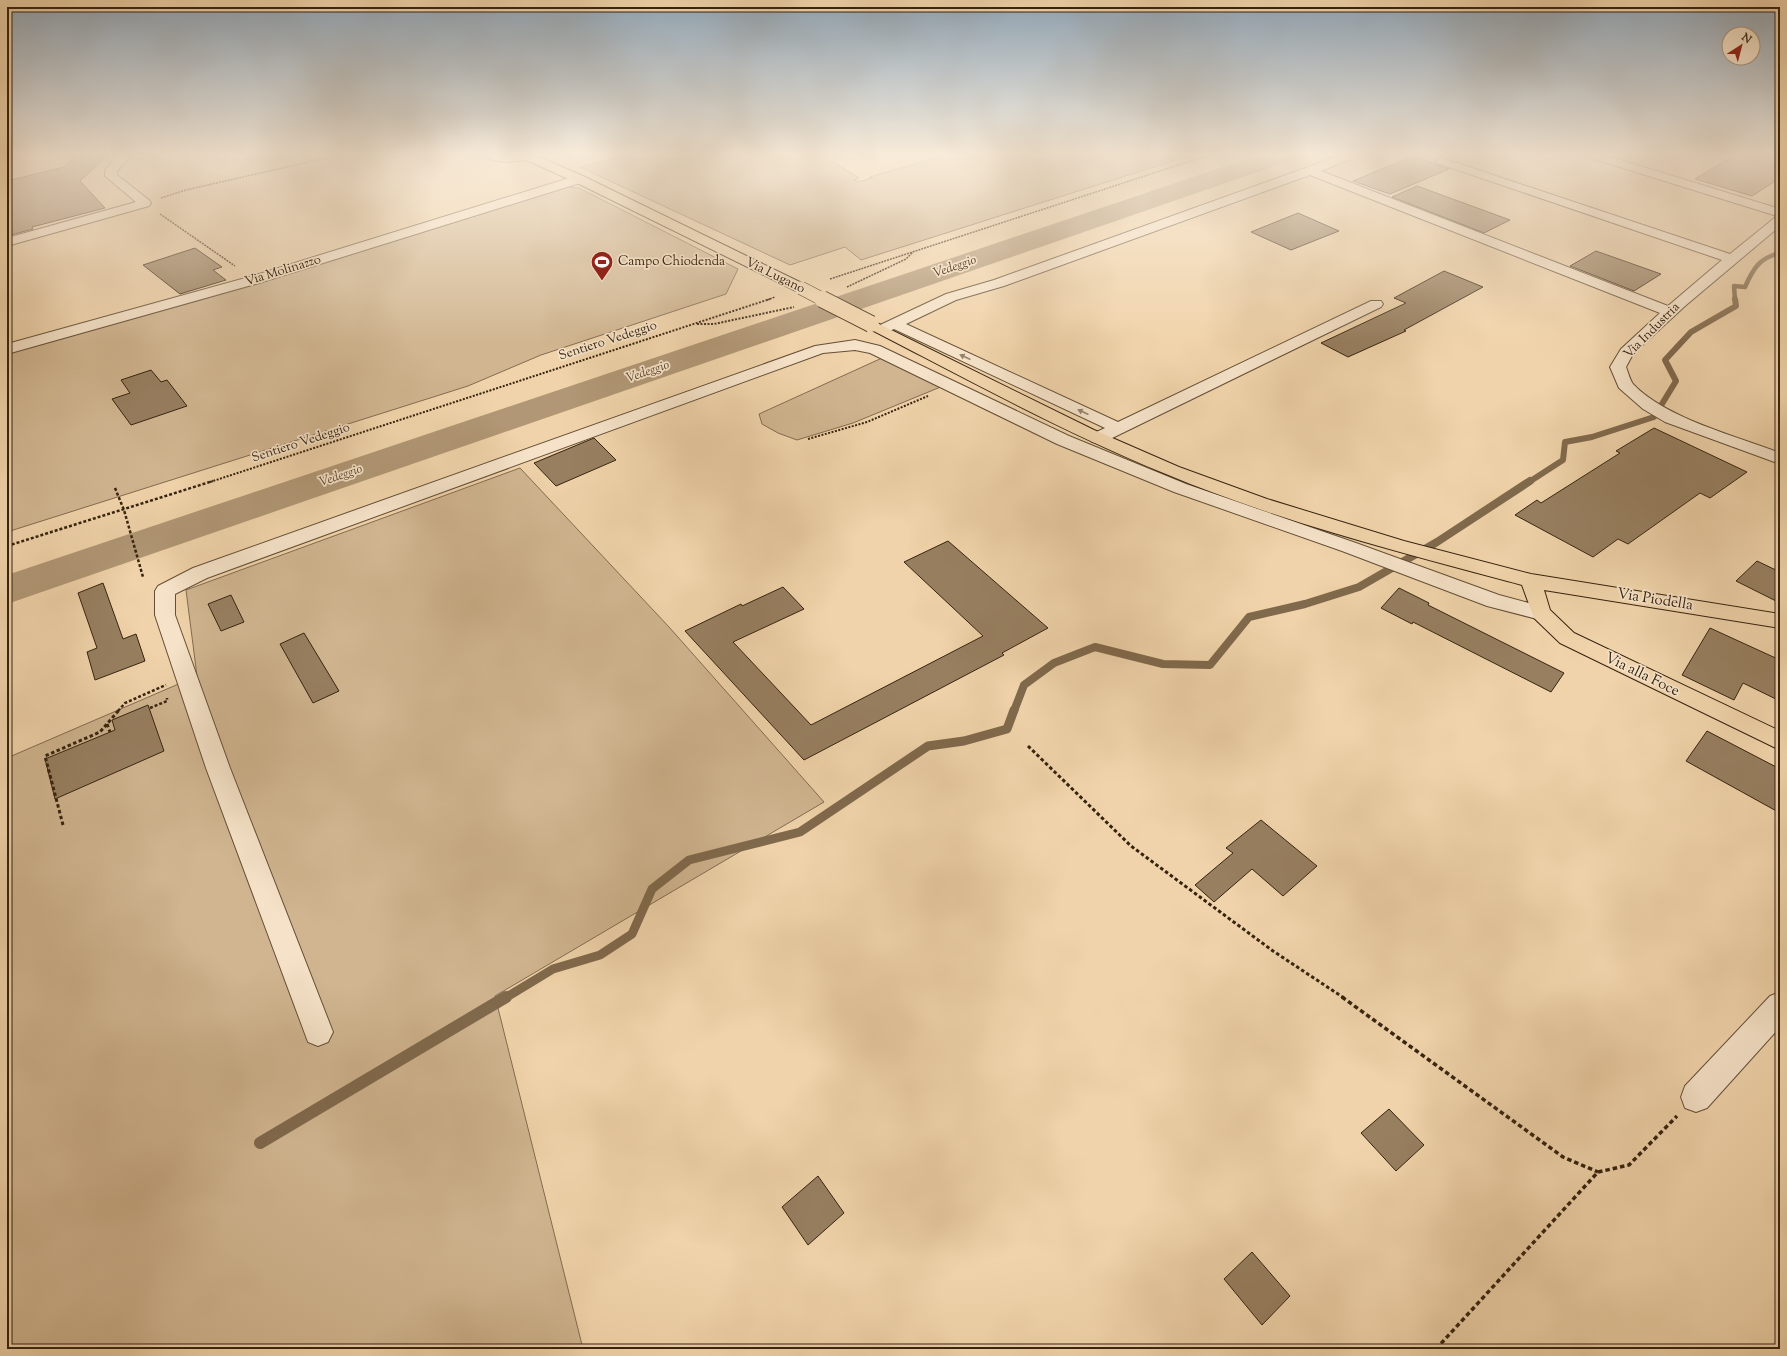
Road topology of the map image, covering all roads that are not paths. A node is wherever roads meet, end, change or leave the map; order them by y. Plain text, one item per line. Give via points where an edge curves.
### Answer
1 (98, 216) edge
2 (459, 216) edge
3 (655, 216) edge
4 (1183, 216) edge
5 (1426, 216) edge
6 (1605, 216) edge
7 (1780, 219) edge
8 (7, 242) edge
9 (1732, 259) junction
10 (1376, 304) dead end
11 (1670, 312) junction
12 (883, 325) junction
13 (7, 349) edge
14 (1118, 428) junction
15 (1098, 438) junction
16 (1780, 459) edge
17 (1531, 581) junction
18 (1540, 613) junction
19 (1780, 621) edge
20 (1780, 741) edge
21 (1780, 1006) edge
22 (318, 1032) dead end
23 (1696, 1097) road end

1 - 8 street
2 - 13 street, Via Molinazzo via 254,280
3 - 12 main road, Via Lugano, bridge via 800,288
4 - 12 street via 951,297
5 - 11 street
6 - 9 street
7 - 9 street, Via Industria
9 - 11 street, Via Industria
10 - 14 street
11 - 16 street, Via Industria via 1626,352 1618,367 1625,385 1649,405 1671,418
14 -> 12 street
12 - 15 main road, Via Lugano
14 - 15 street
15 - 17 main road, Via Piodella via 1173,471 1260,503 1398,546
17 - 18 main road
17 - 19 main road, Via Piodella
18 - 20 main road, Via alla Foce via 1567,638
18 - 22 street via 1494,601 1180,488 1063,440 875,349 855,345 820,349 200,573 165,591 165,615 214,757
21 - 23 street

